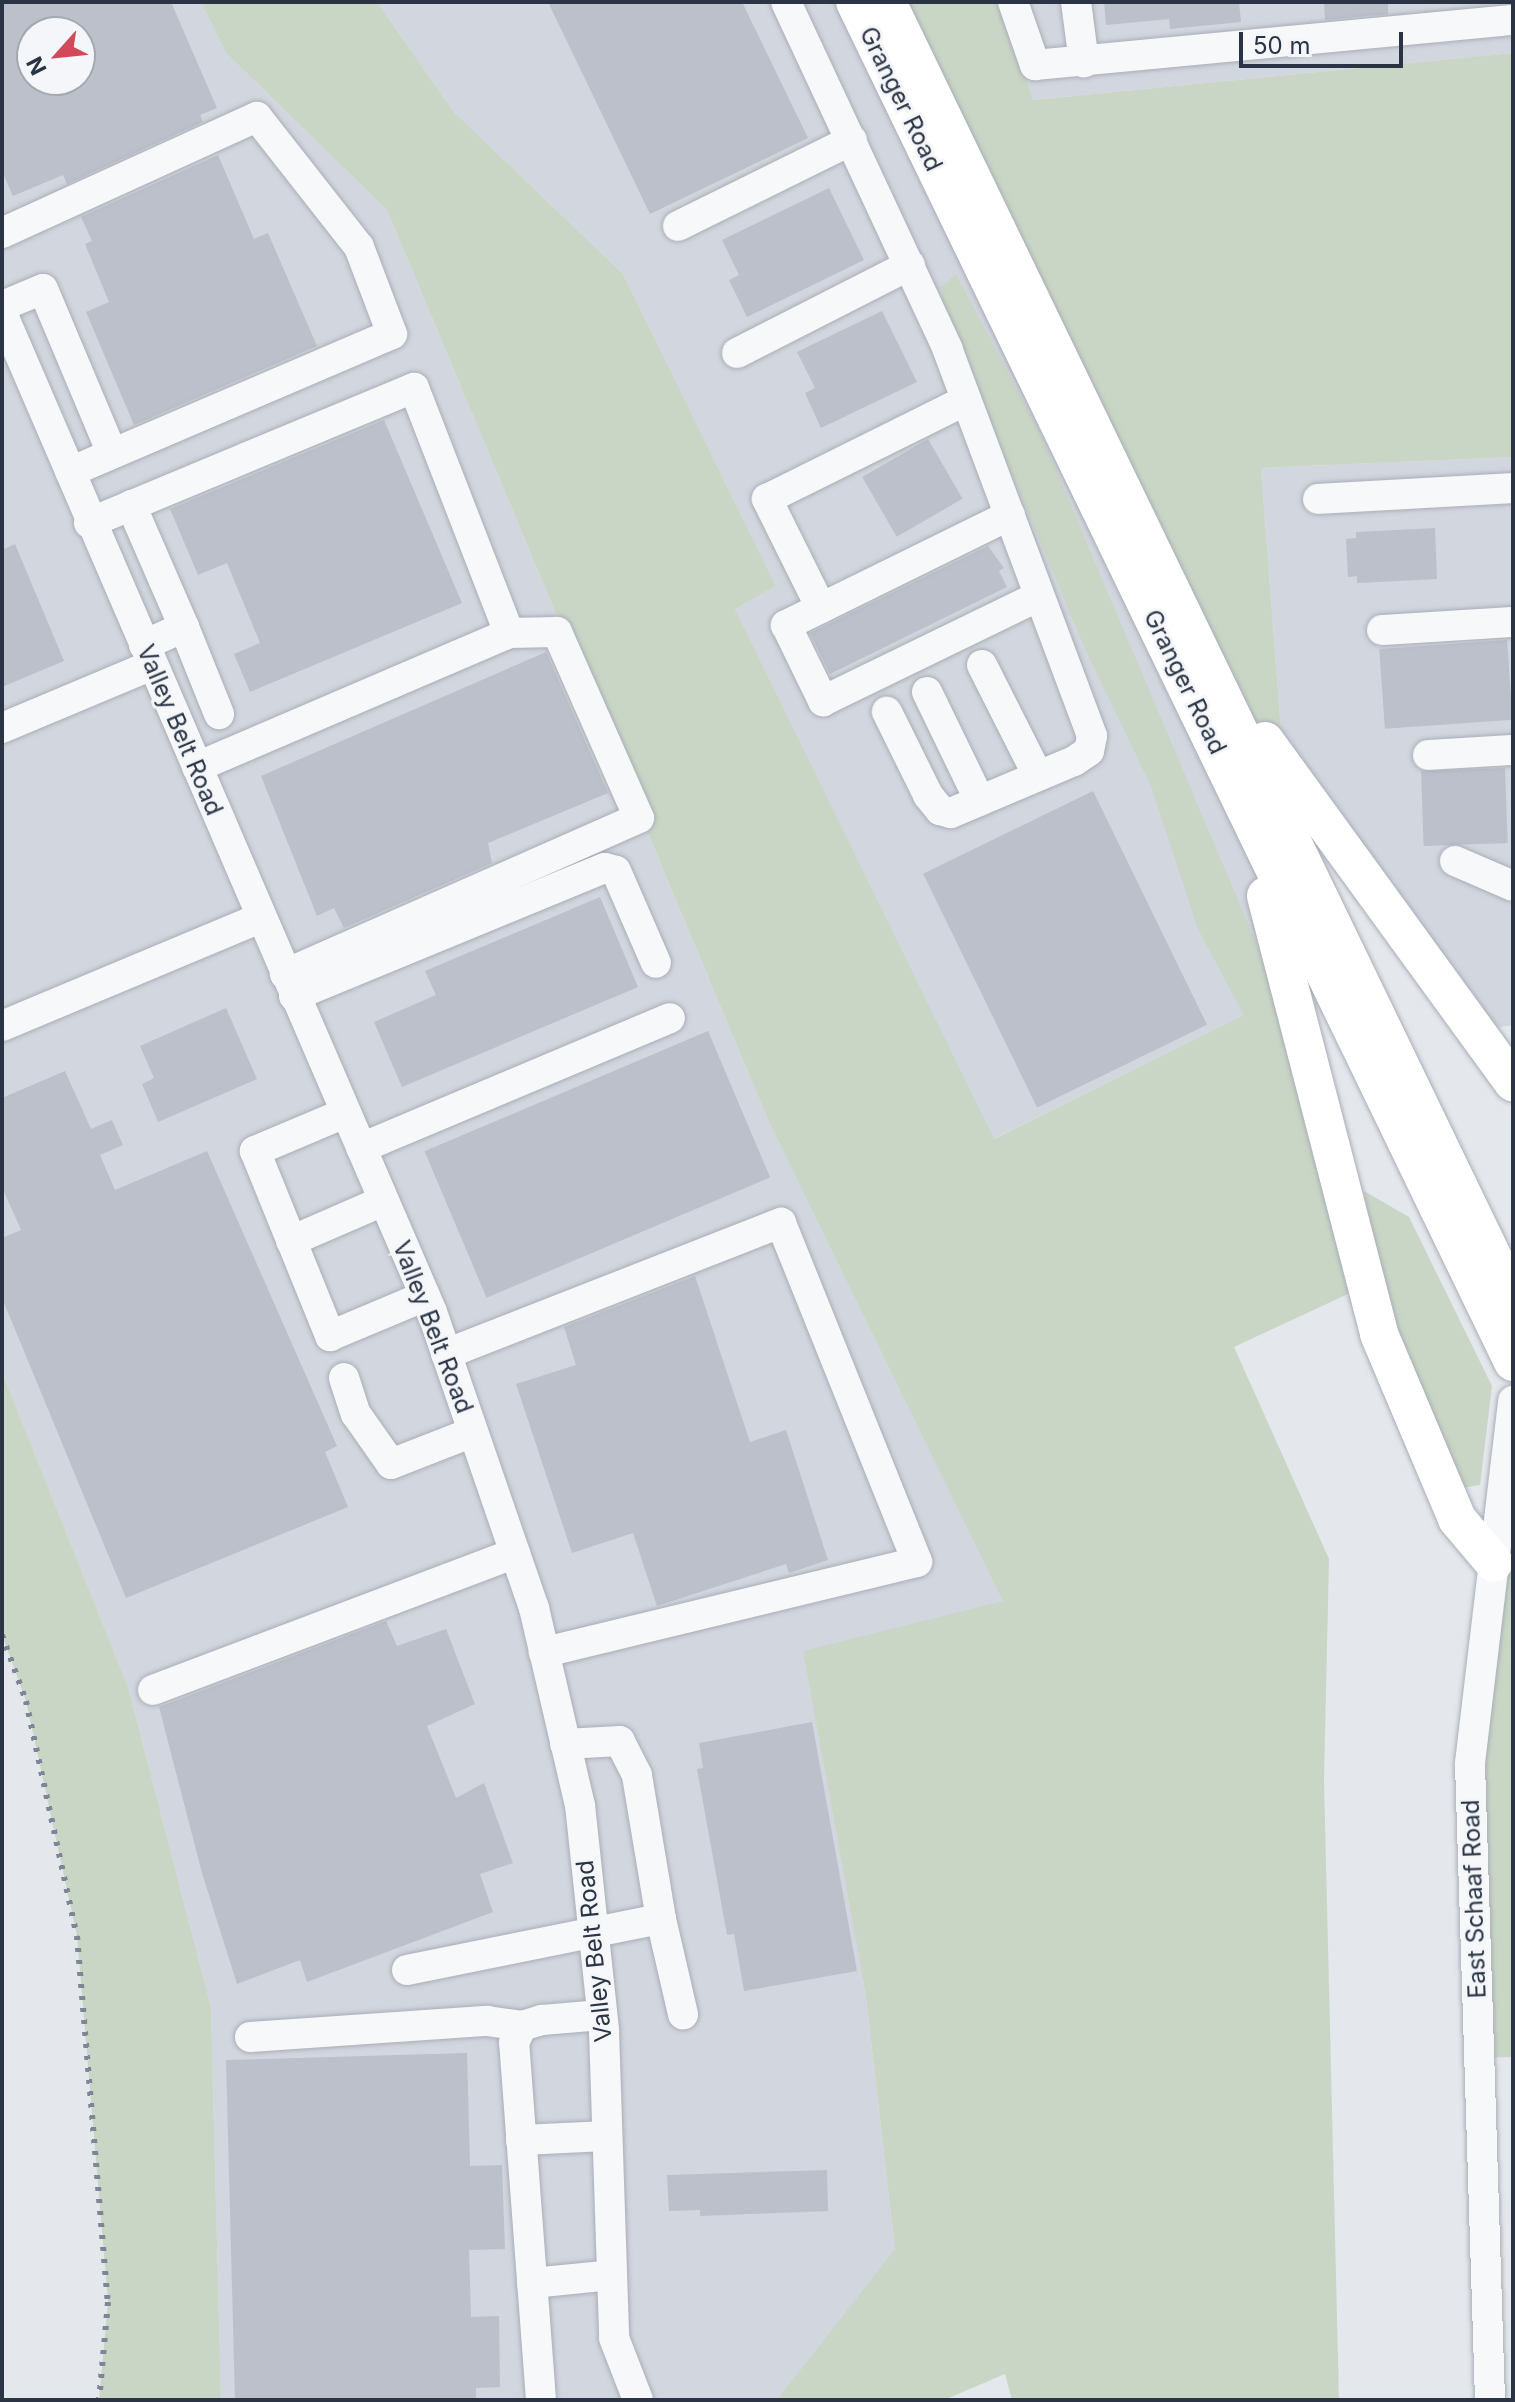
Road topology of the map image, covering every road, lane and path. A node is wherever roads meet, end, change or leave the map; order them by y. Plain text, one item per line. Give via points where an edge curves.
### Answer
1 (786, 2) edge
2 (855, 2) edge
3 (887, 2) edge
4 (1013, 2) edge
5 (1076, 2) edge
6 (1513, 20) edge
7 (1084, 62) junction
8 (852, 140) junction
9 (678, 226) dead end
10 (2, 233) edge
11 (910, 265) junction
12 (2, 306) edge
13 (2, 313) edge
14 (737, 353) dead end
15 (964, 401) junction
16 (112, 453) junction
17 (70, 472) junction
18 (1513, 488) edge
19 (1128, 498) junction
20 (1318, 499) dead end
21 (131, 505) junction
22 (1010, 515) junction
23 (89, 523) junction
24 (1037, 597) junction
25 (821, 608) junction
26 (1513, 622) edge
27 (184, 627) junction
28 (1382, 630) dead end
29 (509, 633) junction
30 (148, 655) junction
31 (982, 665) dead end
32 (927, 692) dead end
33 (887, 712) dead end
34 (219, 714) dead end
35 (2, 728) edge
36 (1212, 738) junction
37 (1513, 750) edge
38 (1428, 755) dead end
39 (197, 767) junction
40 (1038, 776) junction
41 (980, 801) junction
42 (1455, 861) dead end
43 (1513, 886) edge
44 (260, 918) junction
45 (656, 963) dead end
46 (290, 985) junction
47 (670, 1018) dead end
48 (1470, 1020) junction
49 (1513, 1025) edge
50 (2, 1026) edge
51 (1513, 1082) edge
52 (345, 1113) junction
53 (361, 1148) junction
54 (383, 1201) junction
55 (291, 1241) junction
56 (425, 1296) junction
57 (1513, 1299) edge
58 (446, 1354) junction
59 (1513, 1362) edge
60 (344, 1378) dead end
61 (1513, 1401) edge
62 (473, 1432) junction
63 (515, 1553) junction
64 (1494, 1563) junction
65 (544, 1652) junction
66 (153, 1690) dead end
67 (565, 1744) junction
68 (661, 1919) junction
69 (593, 1933) junction
70 (407, 1970) dead end
71 (683, 2014) dead end
72 (602, 2015) junction
73 (522, 2026) junction
74 (250, 2037) dead end
75 (607, 2136) junction
76 (521, 2140) junction
77 (612, 2275) junction
78 (532, 2283) junction
79 (541, 2400) edge
80 (638, 2400) edge
81 (1490, 2400) edge

1 - 8 street
2 - 36 main road, Granger Road
3 - 19 main road, Granger Road
4 - 7 street via 1035,65
5 - 7 street
6 - 7 street
8 - 9 street
8 - 11 street
10 - 16 street via 257,117 359,247 392,334
11 - 14 street
11 - 15 street
12 - 16 street via 43,289
13 - 17 street, Valley Belt Road
15 - 22 street
15 - 25 street via 767,499
16 - 17 street
17 - 23 street, Valley Belt Road
18 - 20 street
19 - 48 main road via 1276,759
19 - 57 main road, Granger Road
21 - 23 street
21 - 27 street
21 - 29 street via 414,388
22 - 24 street
22 - 25 street
23 - 30 street, Valley Belt Road
24 - 25 street via 823,701 786,625
24 - 40 street via 1092,736 1089,751
26 - 28 street
27 - 30 street
27 - 34 street
29 - 39 street
29 - 46 street via 557,632 639,818
30 - 35 street
30 - 39 street, Valley Belt Road
31 - 40 street
32 - 41 street
33 - 41 street via 940,810 951,813
36 - 59 main road, Granger Road
36 - 64 main road via 1282,948 1379,1334 1457,1519
37 - 38 street
39 - 44 street, Valley Belt Road
40 - 41 street
42 - 43 street
44 - 46 street, Valley Belt Road
44 - 50 street
45 - 46 street via 616,871 605,868
46 - 52 street, Valley Belt Road
47 - 53 street
48 - 49 main road via 1493,1028
48 - 51 main road
52 - 53 street, Valley Belt Road
52 - 55 street via 255,1151
53 - 54 street, Valley Belt Road
54 - 55 street
54 - 56 street, Valley Belt Road
55 - 56 street via 330,1336
56 - 58 street, Valley Belt Road
58 - 62 street, Valley Belt Road
58 - 65 street via 781,1223 917,1562
60 - 62 street via 356,1414 391,1464
61 - 64 street, East Schaaf Road
62 - 63 street, Valley Belt Road
63 - 65 street, Valley Belt Road
63 - 66 street
64 - 81 street, East Schaaf Road via 1470,1763
65 - 67 street, Valley Belt Road
67 - 68 street via 620,1741 637,1775
67 - 69 street, Valley Belt Road via 580,1805
68 - 69 street
68 - 71 street
69 - 70 street
69 - 72 street, Valley Belt Road
72 - 73 street
72 - 75 street, Valley Belt Road
73 - 74 street via 487,2021
73 - 76 street via 514,2043
75 - 76 street
75 - 77 street, Valley Belt Road
76 - 78 street
77 - 78 street
77 - 80 street, Valley Belt Road via 614,2338
78 - 79 street

